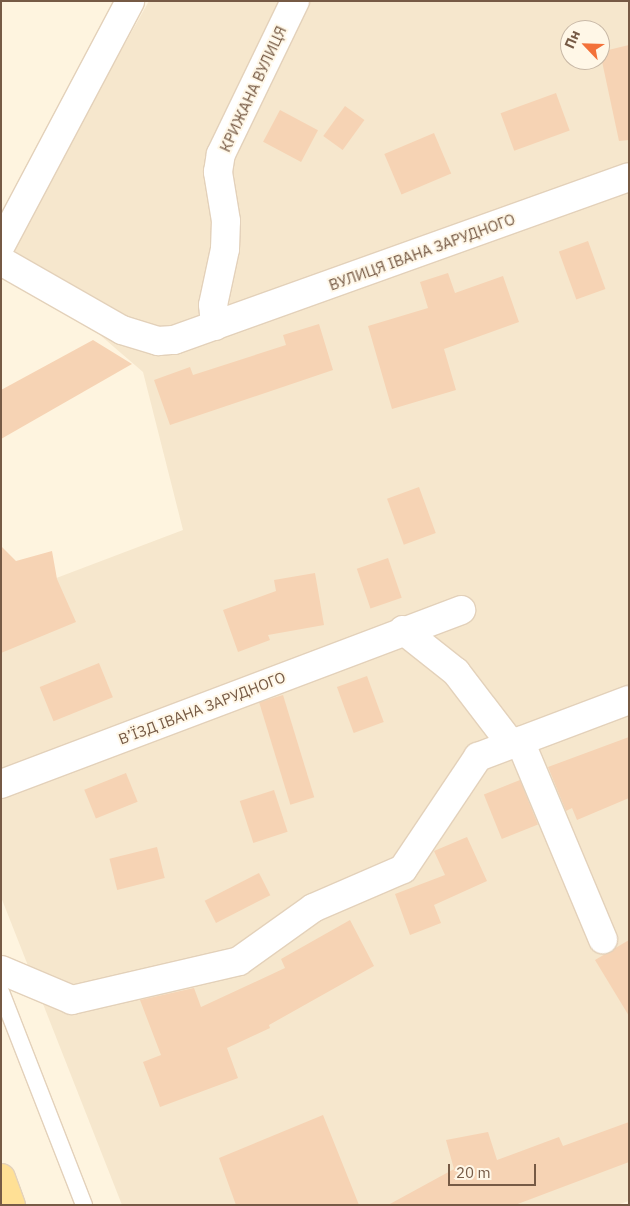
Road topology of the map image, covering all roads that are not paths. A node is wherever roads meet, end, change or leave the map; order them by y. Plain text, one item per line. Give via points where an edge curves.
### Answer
1 (130, 1) edge
2 (295, 1) edge
3 (629, 177) edge
4 (1, 245) edge
5 (1, 261) edge
6 (215, 326) junction
7 (461, 610) dead end
8 (403, 630) junction
9 (629, 700) edge
10 (515, 743) junction
11 (1, 784) edge
12 (603, 939) dead end
13 (1, 970) edge
14 (1, 992) edge
15 (1, 1178) edge
16 (11, 1205) edge
17 (84, 1205) edge

1 - 4 street
2 - 6 street, КРИЖАНА ВУЛИЦЯ via 221,154 218,172 226,221 226,250 213,305
3 - 6 street, ВУЛИЦЯ ІВАНА ЗАРУДНОГО
5 - 6 street, ВУЛИЦЯ ІВАНА ЗАРУДНОГО via 143,338 174,340
7 - 8 street, В’ЇЗД ІВАНА ЗАРУДНОГО
8 - 10 street via 456,672
8 - 11 street, В’ЇЗД ІВАНА ЗАРУДНОГО
9 - 10 street
10 - 12 street
10 - 13 street via 478,757 403,869 313,908 239,961 72,1000
14 - 17 lane
15 - 16 main road

